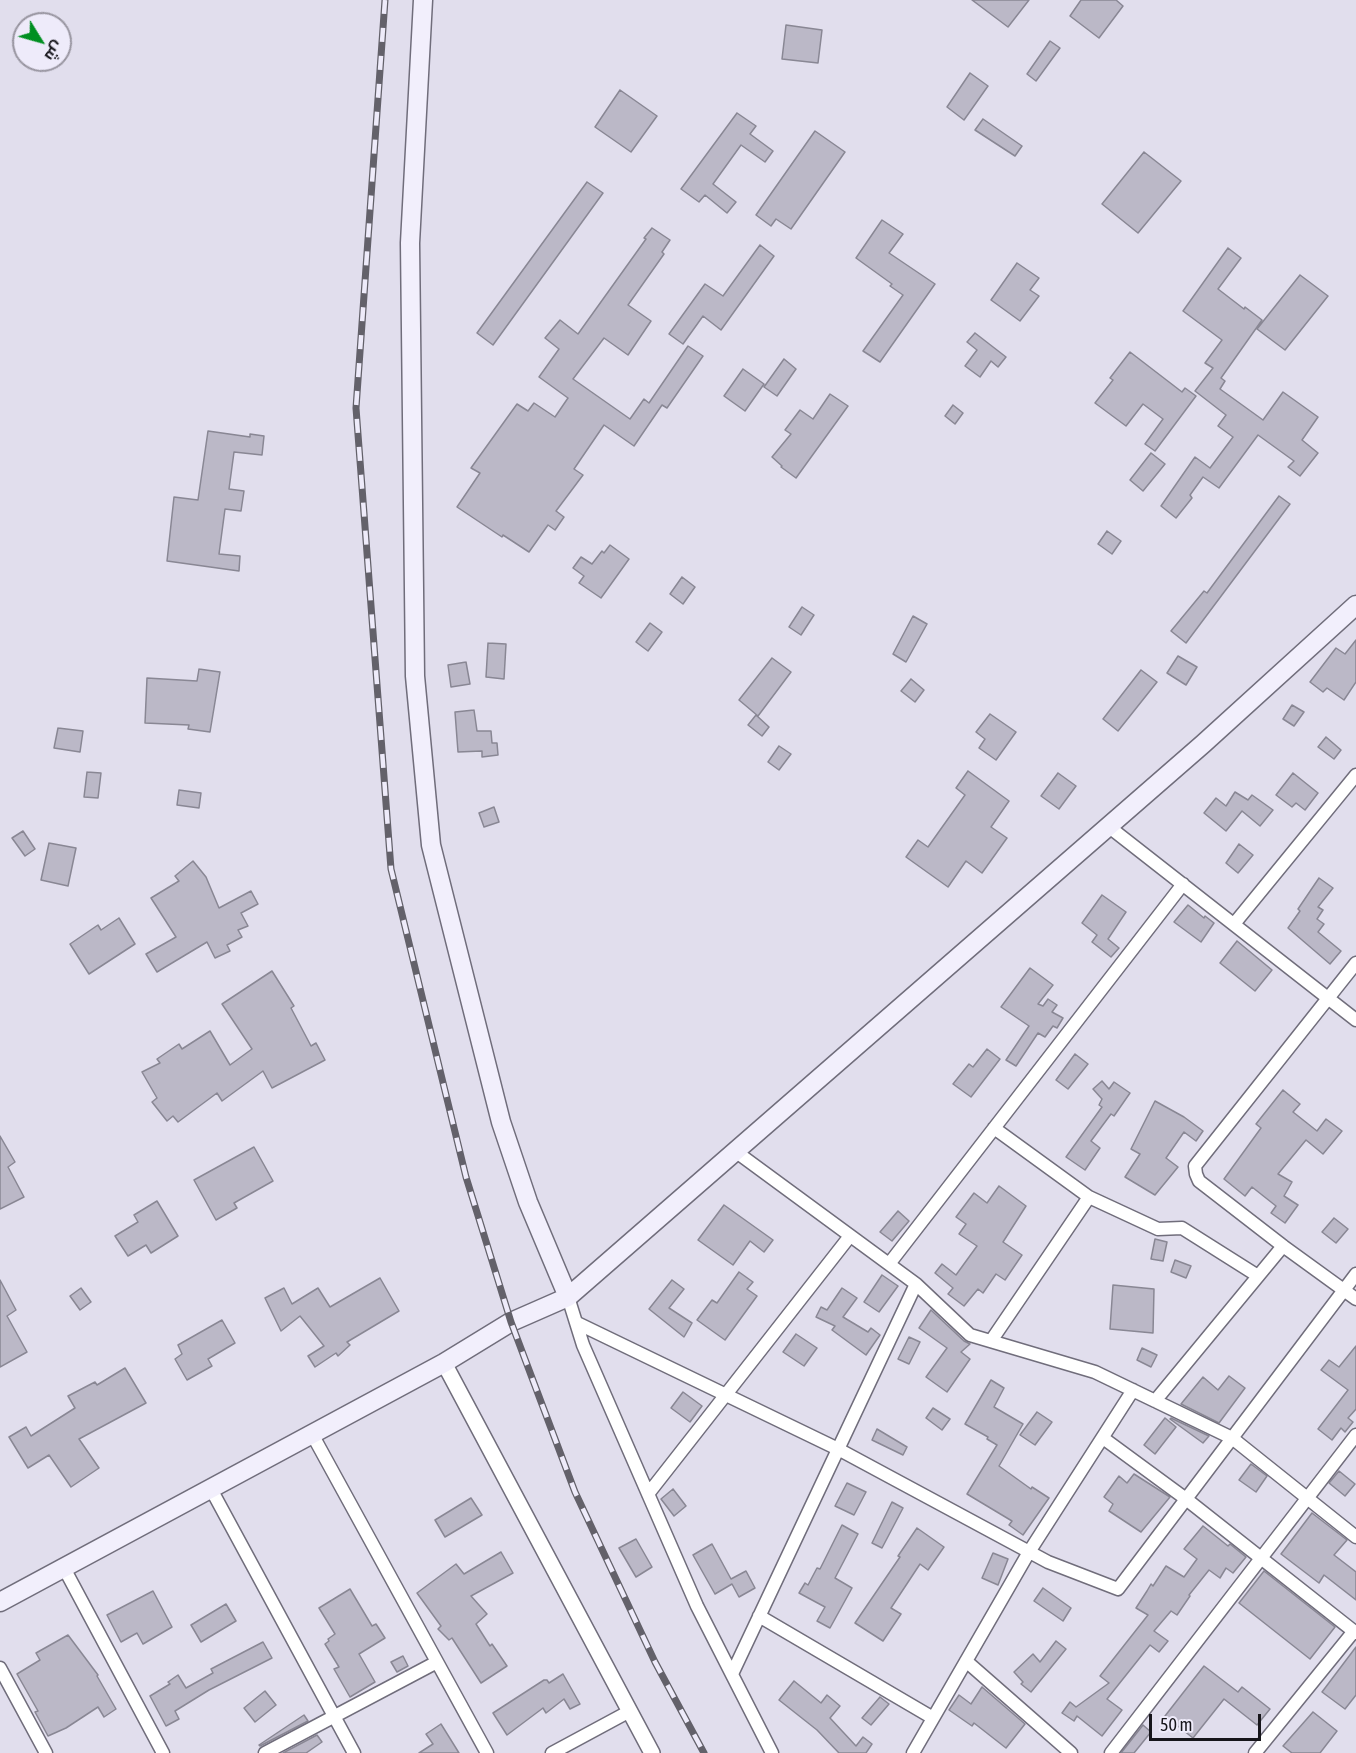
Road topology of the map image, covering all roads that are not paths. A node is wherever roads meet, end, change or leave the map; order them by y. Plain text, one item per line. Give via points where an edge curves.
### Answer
1 (423, 0) edge
2 (1356, 605) edge
3 (1356, 775) edge
4 (1108, 826) junction
5 (1183, 884) junction
6 (1234, 924) junction
7 (1356, 963) edge
8 (1327, 998) junction
9 (1356, 1020) edge
10 (994, 1128) junction
11 (735, 1151) junction
12 (1089, 1197) junction
13 (850, 1236) junction
14 (1283, 1246) junction
15 (889, 1264) junction
16 (1356, 1274) edge
17 (1258, 1275) junction
18 (916, 1284) junction
19 (1343, 1290) junction
20 (568, 1297) junction
21 (1356, 1299) edge
22 (577, 1323) junction
23 (991, 1341) junction
24 (444, 1363) junction
25 (1133, 1390) junction
26 (726, 1395) junction
27 (1155, 1401) junction
28 (312, 1434) junction
29 (1356, 1435) edge
30 (1103, 1438) junction
31 (1232, 1438) junction
32 (838, 1449) junction
33 (211, 1489) junction
34 (648, 1494) junction
35 (1186, 1499) junction
36 (1307, 1499) junction
37 (1356, 1537) edge
38 (1029, 1552) junction
39 (1260, 1559) junction
40 (64, 1568) junction
41 (0, 1602) edge
42 (759, 1616) junction
43 (1355, 1632) edge
44 (966, 1661) junction
45 (437, 1662) junction
46 (0, 1668) edge
47 (732, 1674) junction
48 (630, 1711) junction
49 (334, 1716) junction
50 (933, 1718) junction
51 (46, 1753) edge
52 (163, 1753) edge
53 (265, 1753) edge
54 (354, 1753) edge
55 (487, 1753) edge
56 (552, 1753) edge
57 (652, 1753) edge
58 (772, 1753) edge
59 (913, 1753) edge
60 (1071, 1753) edge
61 (1111, 1753) edge
62 (1255, 1753) edge

1 - 20 main road via 410,278 415,676 431,844 501,1122 528,1202
2 - 4 main road
3 - 6 street
4 - 5 street
4 - 11 main road
5 - 6 street
5 - 10 street
6 - 8 street
7 - 8 street
8 - 9 street
8 - 14 street via 1195,1166 1199,1181
10 - 12 street
10 - 15 street
11 - 13 street
11 - 20 main road
12 - 17 street via 1158,1229 1182,1228
12 - 23 street
13 - 15 street
13 - 26 street
14 - 17 street
14 - 19 street
15 - 18 street
16 - 19 street
17 - 27 street
18 - 23 street via 970,1335
18 - 32 street
19 - 21 street
19 - 31 street
20 - 22 street
20 - 24 main road via 511,1322
22 - 26 street
22 - 34 street
23 - 25 street via 1095,1371
24 - 28 main road
24 - 48 street
25 - 27 street
25 - 30 street
26 - 32 street
26 - 34 street
27 - 31 street
28 - 33 main road
28 - 45 street
29 - 36 street
30 - 35 street
30 - 38 street
31 - 35 street
31 - 36 street
32 - 38 street
32 - 42 street
33 - 40 main road
33 - 49 street
34 - 47 street
35 - 38 street via 1118,1590
35 - 39 street
36 - 37 street
36 - 39 street
38 - 44 street
39 - 43 street
39 - 61 street
40 - 41 main road
40 - 52 street
42 - 47 street
42 - 50 street
43 - 62 street
44 - 50 street
44 - 60 street
45 - 49 street
45 - 55 street
46 - 51 street
47 - 58 street
48 - 56 street
48 - 57 street
49 - 53 street
49 - 54 street
50 - 59 street

